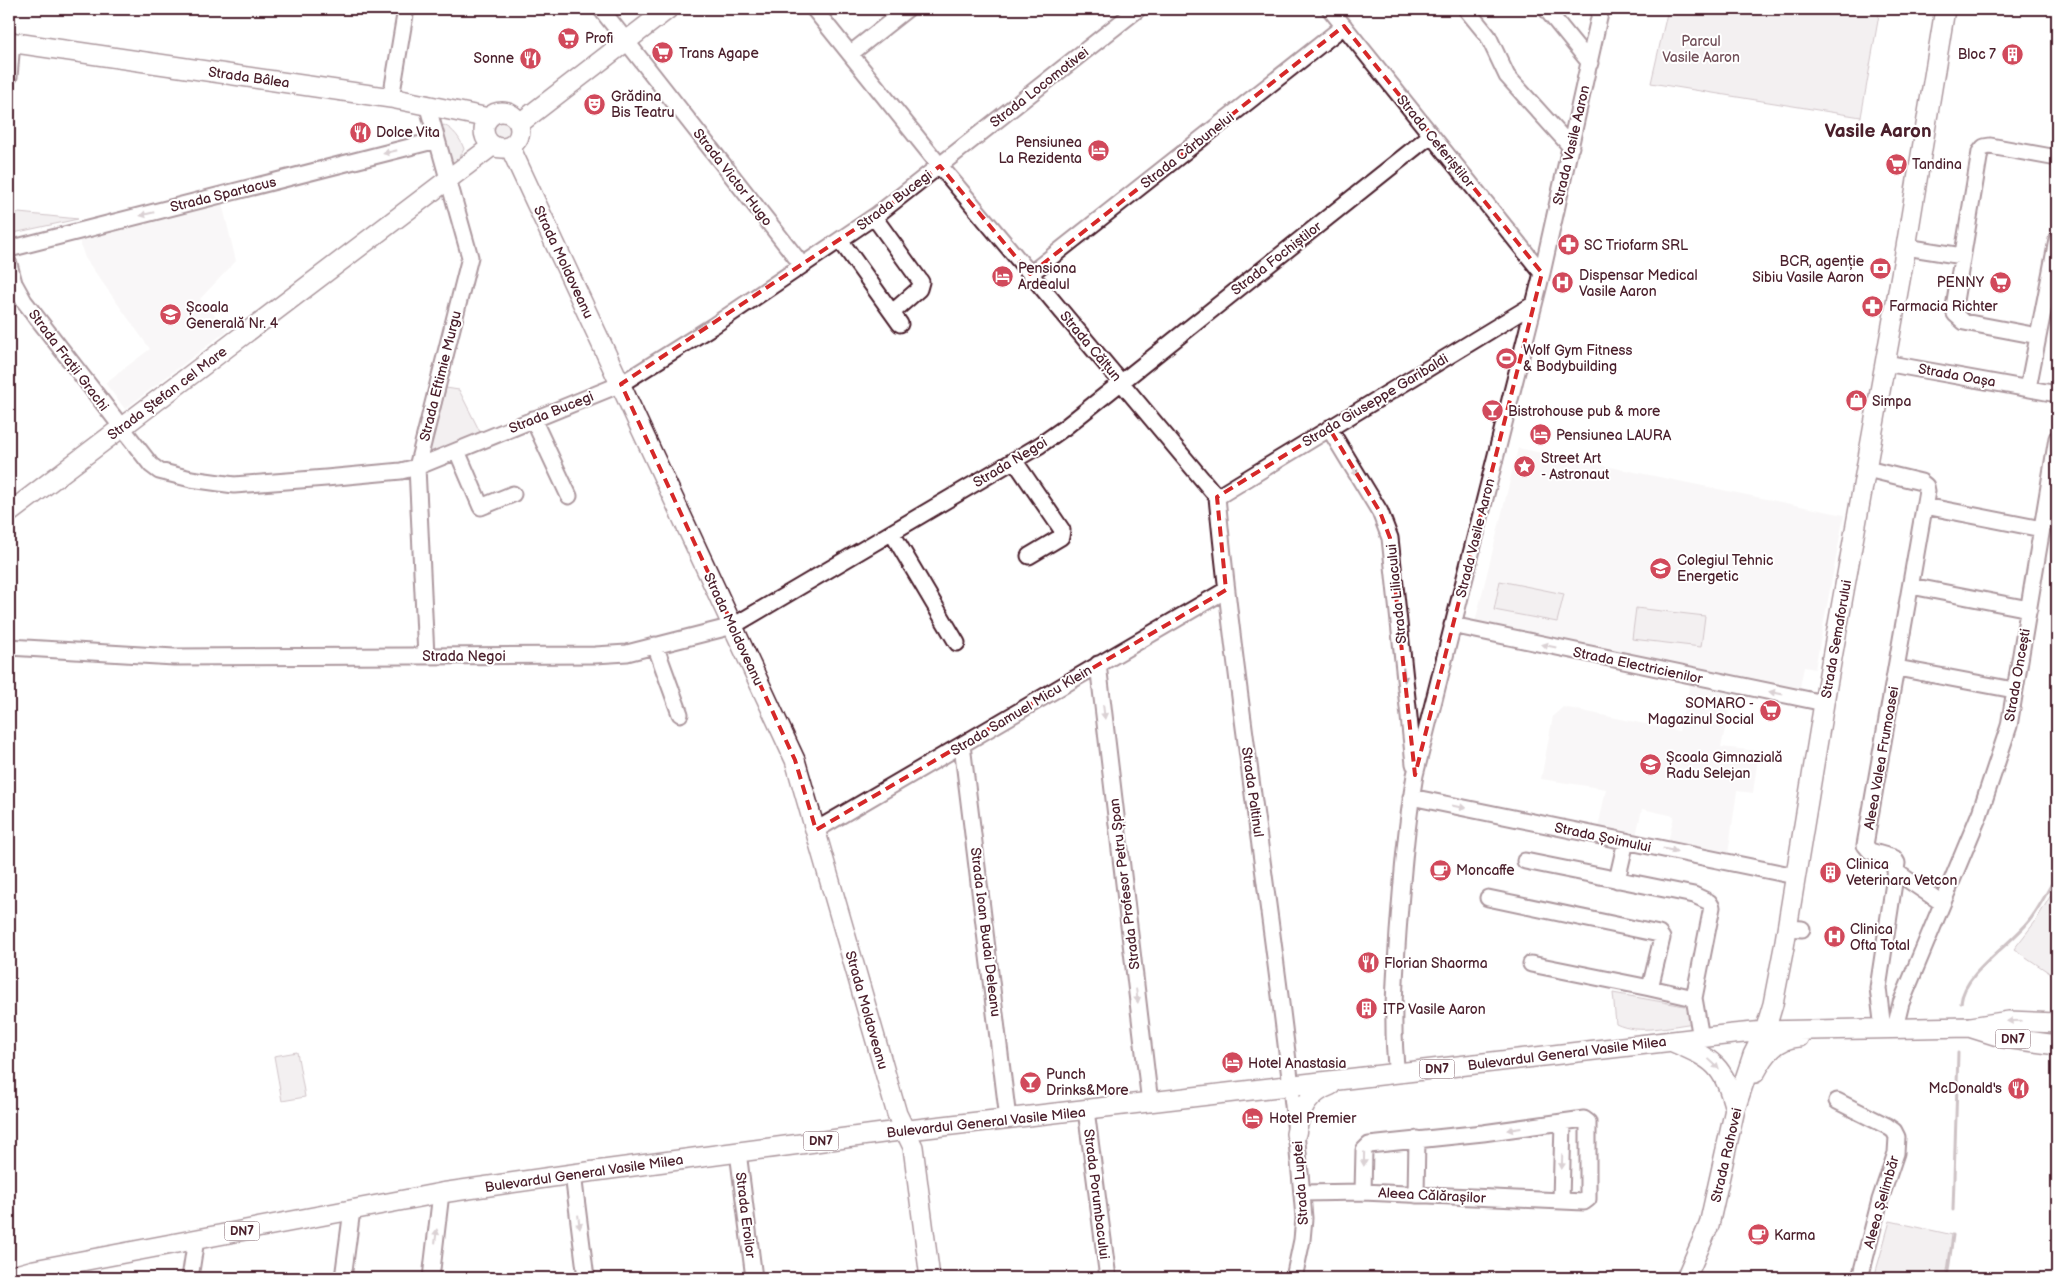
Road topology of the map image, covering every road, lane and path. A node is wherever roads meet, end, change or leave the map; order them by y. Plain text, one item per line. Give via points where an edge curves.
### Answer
1 (406, 9) edge
2 (601, 9) edge
3 (668, 9) edge
4 (814, 9) edge
5 (907, 9) edge
6 (1138, 9) edge
7 (1330, 9) edge
8 (1466, 9) edge
9 (1546, 9) edge
10 (1601, 9) edge
11 (1945, 9) edge
12 (1344, 26) junction
13 (10, 42) edge
14 (626, 42) junction
15 (850, 54) junction
16 (1590, 63) junction
17 (9, 77) edge
18 (391, 98) junction
19 (427, 104) junction
20 (489, 118) junction
21 (520, 123) junction
22 (1431, 135) junction
23 (437, 140) junction
24 (501, 146) junction
25 (1571, 147) junction
26 (2057, 158) edge
27 (940, 166) junction
28 (448, 180) junction
29 (874, 217) junction
30 (840, 240) junction
31 (1906, 247) junction
32 (9, 249) edge
33 (2056, 249) edge
34 (1962, 256) junction
35 (9, 264) edge
36 (802, 265) junction
37 (1542, 273) junction
38 (1030, 274) junction
39 (1534, 304) junction
40 (2038, 336) junction
41 (1885, 363) junction
42 (1120, 381) junction
43 (621, 384) junction
44 (2028, 388) junction
45 (2057, 394) edge
46 (533, 419) junction
47 (121, 428) junction
48 (1329, 428) junction
49 (2057, 438) edge
50 (457, 451) junction
51 (1014, 460) junction
52 (417, 467) junction
53 (1867, 469) junction
54 (513, 494) dead end
55 (569, 496) dead end
56 (1216, 497) junction
57 (1925, 506) junction
58 (9, 513) edge
59 (2042, 529) junction
60 (892, 533) junction
61 (1029, 556) dead end
62 (1911, 586) junction
63 (1226, 590) junction
64 (2028, 609) junction
65 (1452, 625) junction
66 (733, 626) junction
67 (958, 643) dead end
68 (655, 645) junction
69 (9, 647) edge
70 (426, 656) junction
71 (1098, 664) junction
72 (1898, 668) junction
73 (2014, 690) junction
74 (1824, 703) junction
75 (680, 714) dead end
76 (962, 745) junction
77 (1416, 775) junction
78 (1411, 797) junction
79 (816, 830) junction
80 (1626, 841) junction
81 (1525, 861) dead end
82 (1894, 865) junction
83 (1795, 876) junction
84 (1617, 880) junction
85 (1488, 898) dead end
86 (1942, 903) junction
87 (1531, 964) dead end
88 (1650, 988) junction
89 (1694, 998) junction
90 (2057, 1023) edge
91 (1971, 1027) junction
92 (1889, 1028) junction
93 (1857, 1030) junction
94 (1765, 1031) junction
95 (1701, 1038) junction
96 (1672, 1041) junction
97 (2057, 1045) edge
98 (1397, 1074) junction
99 (1344, 1080) junction
100 (1292, 1086) junction
101 (1837, 1101) dead end
102 (1150, 1103) junction
103 (1735, 1109) junction
104 (1086, 1110) junction
105 (1008, 1119) junction
106 (1563, 1122) junction
107 (904, 1131) junction
108 (1296, 1134) junction
109 (1417, 1139) junction
110 (738, 1152) junction
111 (573, 1174) junction
112 (1363, 1192) junction
113 (441, 1193) junction
114 (1302, 1193) junction
115 (1416, 1194) junction
116 (1561, 1201) junction
117 (352, 1210) junction
118 (196, 1240) junction
119 (34, 1274) edge
120 (9, 1277) edge
121 (190, 1278) edge
122 (343, 1278) edge
123 (431, 1278) edge
124 (586, 1278) edge
125 (754, 1278) edge
126 (930, 1278) edge
127 (1108, 1278) edge
128 (1294, 1278) edge
129 (1686, 1278) edge
130 (1860, 1278) edge

1 - 18 street
2 - 14 street, Strada Victor Hugo
3 - 14 main road
4 - 15 street, Strada Călțun
5 - 15 street
6 - 27 street, Strada Locomotivei
7 - 12 street, Strada Ceferiștilor
8 - 25 street via 1488,36 1508,76
9 - 16 street
10 - 16 street, Strada Vasile Aaron
11 - 31 main road, Strada Semaforului
12 - 22 street, Strada Ceferiștilor
12 - 38 street, Strada Cărbunelui
13 - 17 street
13 - 18 main road, Strada Bâlea
14 - 21 main road
14 - 36 street, Strada Victor Hugo
15 - 27 street, Strada Călțun
16 - 25 street, Strada Vasile Aaron
18 - 19 main road, Strada Bâlea
19 - 20 main road, Strada Bâlea
19 - 23 street, Strada Eftimie Murgu
20 - 21 main road via 502,112 509,113
20 - 24 main road via 485,138
21 - 24 main road via 520,136 516,143
22 - 37 street, Strada Ceferiștilor
22 - 42 street, Strada Fochiștilor
23 - 28 street, Strada Eftimie Murgu
23 -> 32 street, Strada Spartacus
24 - 28 main road, Strada Ștefan cel Mare
24 - 43 main road, Strada Moldoveanu
25 - 37 street, Strada Vasile Aaron
26 - 34 street via 1984,147 1980,152
27 - 29 street, Strada Bucegi
27 - 38 street, Strada Călțun
28 - 47 main road, Strada Ștefan cel Mare
28 - 52 street, Strada Eftimie Murgu via 470,257
29 - 30 street, Strada Bucegi
29 - 30 street via 920,282 919,289 897,317
30 - 36 street, Strada Bucegi
31 - 34 street
31 - 41 main road, Strada Semaforului
33 - 40 street
34 - 40 street via 1954,307 1958,319
35 - 47 street, Strada Frații Grachi via 17,292
36 - 43 street, Strada Bucegi
37 - 39 street, Strada Vasile Aaron
38 - 42 street, Strada Călțun
39 - 48 street, Strada Giuseppe Garibaldi
39 - 65 street, Strada Vasile Aaron
40 - 44 street
41 - 44 street, Strada Oașa
41 - 53 main road, Strada Semaforului
42 - 51 street, Strada Negoi via 1052,436
42 - 56 street, Strada Călțun
43 - 46 street, Strada Bucegi
43 - 66 main road, Strada Moldoveanu
44 - 45 street, Strada Oașa
46 - 50 street, Strada Bucegi
46 - 55 street
47 - 52 street, Strada Bucegi via 151,465 170,475 234,485
47 - 58 main road, Strada Ștefan cel Mare
48 - 56 street, Strada Giuseppe Garibaldi
48 -> 77 street, Strada Liliacului via 1380,512 1390,538
49 - 59 street, Strada Oncești
50 - 52 street, Strada Bucegi
50 - 54 street via 481,507
51 - 60 street, Strada Negoi
51 - 61 street via 1062,530 1061,537
52 - 70 street, Strada Eftimie Murgu
53 - 57 street, Aleea Valea Frumoasei via 1921,482 1927,491
53 - 74 main road, Strada Semaforului
56 - 63 street, Strada Paltinul
57 - 59 street
57 - 62 street, Aleea Valea Frumoasei
59 - 64 street, Strada Oncești
60 - 66 street, Strada Negoi
60 - 67 street
62 - 64 street
62 - 72 street, Aleea Valea Frumoasei
63 - 71 street, Strada Samuel Micu Klein
63 - 100 street, Strada Paltinul
64 - 73 street, Strada Oncești
74 -> 65 street, Strada Electricienilor
65 - 77 street, Strada Vasile Aaron
66 - 68 street, Strada Negoi
66 - 79 main road, Strada Moldoveanu via 795,760
68 - 70 street, Strada Negoi via 610,655
68 - 75 street
69 - 70 street, Strada Negoi via 174,657
71 - 76 street, Strada Samuel Micu Klein
71 -> 102 street, Strada Profesor Petru Șpan
72 - 73 street, Aleea Valea Frumoasei
72 - 82 street, Aleea Valea Frumoasei via 1866,845 1870,851
73 - 86 street, Strada Oncești via 2008,726 1992,781
74 - 83 main road, Strada Semaforului
76 - 79 street, Strada Samuel Micu Klein
76 - 105 street, Strada Ioan Budai Deleanu
77 - 78 street, Strada Vasile Aaron
78 -> 80 street, Strada Șoimului
78 - 98 street, Strada Vasile Aaron via 1395,969
79 - 107 main road, Strada Moldoveanu
80 -> 83 street, Strada Șoimului
80 - 84 street
81 - 84 street
82 - 86 street
82 - 92 street via 1878,988
83 - 94 main road, Strada Semaforului via 1795,929
84 - 89 street via 1694,895 1709,902 1712,907
85 - 88 street via 1659,934 1662,938
86 - 92 street, Strada Oncești
87 - 88 street
88 - 89 street
89 - 95 street
90 -> 91 main road, DN7 via 2009,1021
91 - 92 main road, Bulevardul General Vasile Milea / DN7
91 - 97 main road, DN7 via 2004,1038
92 - 93 main road, Bulevardul General Vasile Milea / DN7
93 - 94 main road, Bulevardul General Vasile Milea / DN7
93 - 103 main road via 1819,1038 1785,1039 1776,1044 1761,1062
94 - 95 main road, Bulevardul General Vasile Milea / DN7
94 - 103 main road, Strada Rahovei via 1753,1055
95 - 96 main road, Bulevardul General Vasile Milea / DN7
96 - 98 main road, Bulevardul General Vasile Milea / DN7
96 -> 103 main road via 1703,1054 1715,1063 1729,1085
98 - 99 main road, Bulevardul General Vasile Milea / DN7
99 - 100 main road, Bulevardul General Vasile Milea / DN7
99 - 108 main road via 1318,1091 1306,1101
100 - 102 main road, Bulevardul General Vasile Milea / DN7
100 - 108 street, Strada Luptei
101 - 130 street, Aleea Șelimbăr via 1887,1126 1898,1137
102 - 104 main road, Bulevardul General Vasile Milea / DN7
103 - 129 main road, Strada Rahovei via 1714,1209
104 - 105 main road, Bulevardul General Vasile Milea / DN7
104 - 127 street, Strada Porumbacului
105 - 107 main road, Bulevardul General Vasile Milea / DN7
106 -> 109 street
106 -> 116 street
106 - 116 street, Aleea Călărașilor via 1584,1119 1588,1122 1588,1199 1584,1202
107 - 110 main road, Bulevardul General Vasile Milea / DN7
107 - 126 main road, Strada Moldoveanu via 913,1147
108 - 114 street, Strada Luptei
109 -> 112 street via 1366,1147
109 - 115 street
110 - 111 main road, Bulevardul General Vasile Milea / DN7
110 - 125 street, Strada Eroilor
111 - 113 main road, Bulevardul General Vasile Milea / DN7
111 -> 124 street
112 - 114 street, Aleea Călărașilor
112 - 115 street, Aleea Călărașilor
113 - 117 main road, Bulevardul General Vasile Milea / DN7
123 -> 113 street
114 - 128 street, Strada Luptei via 1304,1229
115 - 116 street, Aleea Călărașilor
117 - 118 main road, Bulevardul General Vasile Milea / DN7
117 - 122 street
118 - 119 main road, Bulevardul General Vasile Milea / DN7
118 - 121 street
119 - 120 main road, Bulevardul General Vasile Milea / DN7

